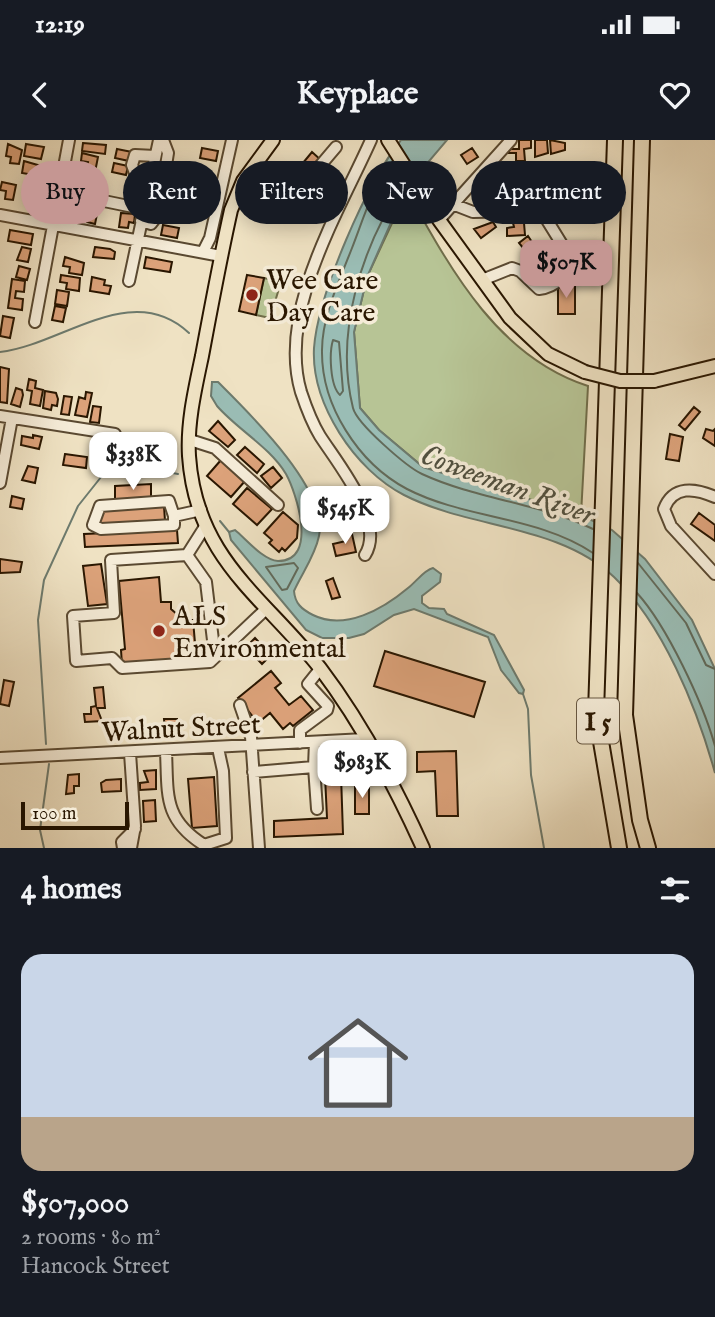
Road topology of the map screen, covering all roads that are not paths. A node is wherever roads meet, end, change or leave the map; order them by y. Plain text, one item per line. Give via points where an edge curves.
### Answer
1 (161, 140) edge
2 (232, 140) edge
3 (273, 140) edge
4 (371, 140) edge
5 (388, 140) edge
6 (511, 140) edge
7 (615, 140) edge
8 (642, 140) edge
9 (66, 141) edge
10 (336, 147) dead end
11 (155, 156) junction
12 (64, 161) edge
13 (133, 161) edge
14 (154, 161) edge
15 (167, 161) edge
16 (325, 161) edge
17 (402, 161) edge
18 (457, 203) edge
19 (0, 215) edge
20 (140, 224) edge
21 (442, 224) edge
22 (549, 224) edge
23 (54, 226) junction
24 (137, 240) junction
25 (203, 253) junction
26 (221, 256) junction
27 (482, 280) junction
28 (129, 281) dead end
29 (35, 322) dead end
30 (715, 366) edge
31 (0, 416) edge
32 (12, 418) junction
33 (115, 434) dead end
34 (190, 440) junction
35 (0, 483) edge
36 (715, 497) edge
37 (278, 505) dead end
38 (201, 510) junction
39 (174, 516) junction
40 (206, 525) junction
41 (187, 555) junction
42 (365, 555) dead end
43 (715, 573) edge
44 (266, 609) junction
45 (215, 657) junction
46 (320, 669) junction
47 (240, 705) dead end
48 (365, 739) junction
49 (315, 742) junction
50 (300, 743) junction
51 (251, 746) junction
52 (218, 748) junction
53 (166, 751) junction
54 (130, 752) junction
55 (0, 758) edge
56 (314, 767) junction
57 (253, 772) junction
58 (317, 809) dead end
59 (135, 829) junction
60 (123, 848) edge
61 (131, 848) edge
62 (260, 848) edge
63 (423, 848) edge
64 (619, 848) edge
65 (648, 848) edge

1 - 11 street
1 - 15 street
2 - 25 street
3 - 26 main road via 243,181
4 - 42 street via 320,254 296,337 300,389 308,412 343,465 372,537
5 - 17 main road
6 - 18 street
7 - 64 highway, I 5 via 596,712
8 - 65 highway, I 5 via 625,715
9 - 12 street
10 - 16 street
11 - 13 street via 135,155
11 - 14 street
19 - 23 street
20 - 24 street
21 - 27 main road
22 - 27 street via 571,259 568,272 544,289 512,268
23 - 24 street
23 - 29 street
24 - 25 street
24 - 28 street
25 - 26 street
26 - 34 main road via 191,408
27 - 30 main road, bridge via 529,340 584,372 620,381 654,381
31 - 32 street
32 - 33 street
32 - 35 street
34 - 37 street via 215,448 232,460
34 - 38 main road via 194,493
36 - 43 street via 680,491 664,509 671,526
38 - 39 street
38 - 40 main road
39 - 39 street via 169,501 100,506 93,525 101,529 174,525
40 - 41 street
40 - 44 main road via 234,574
41 - 45 street via 206,582
41 - 45 street via 111,560 114,613 73,616 76,661 112,658 122,668 209,662
44 - 45 street
44 - 46 main road
46 - 48 main road
46 - 50 street via 307,684 327,710 300,730
47 - 51 street
48 - 49 street, Walnut Street
48 - 63 main road
49 - 50 street, Walnut Street
49 - 56 street
50 - 51 street, Walnut Street
51 - 52 street, Walnut Street
51 - 57 street
52 - 53 street, Walnut Street
52 - 53 street via 226,838 204,845 183,832 170,812
53 - 54 street, Walnut Street
54 - 55 street, Walnut Street
54 - 59 street
56 - 57 street
56 - 58 street
57 - 62 street
59 - 60 street via 122,842
59 - 61 street

